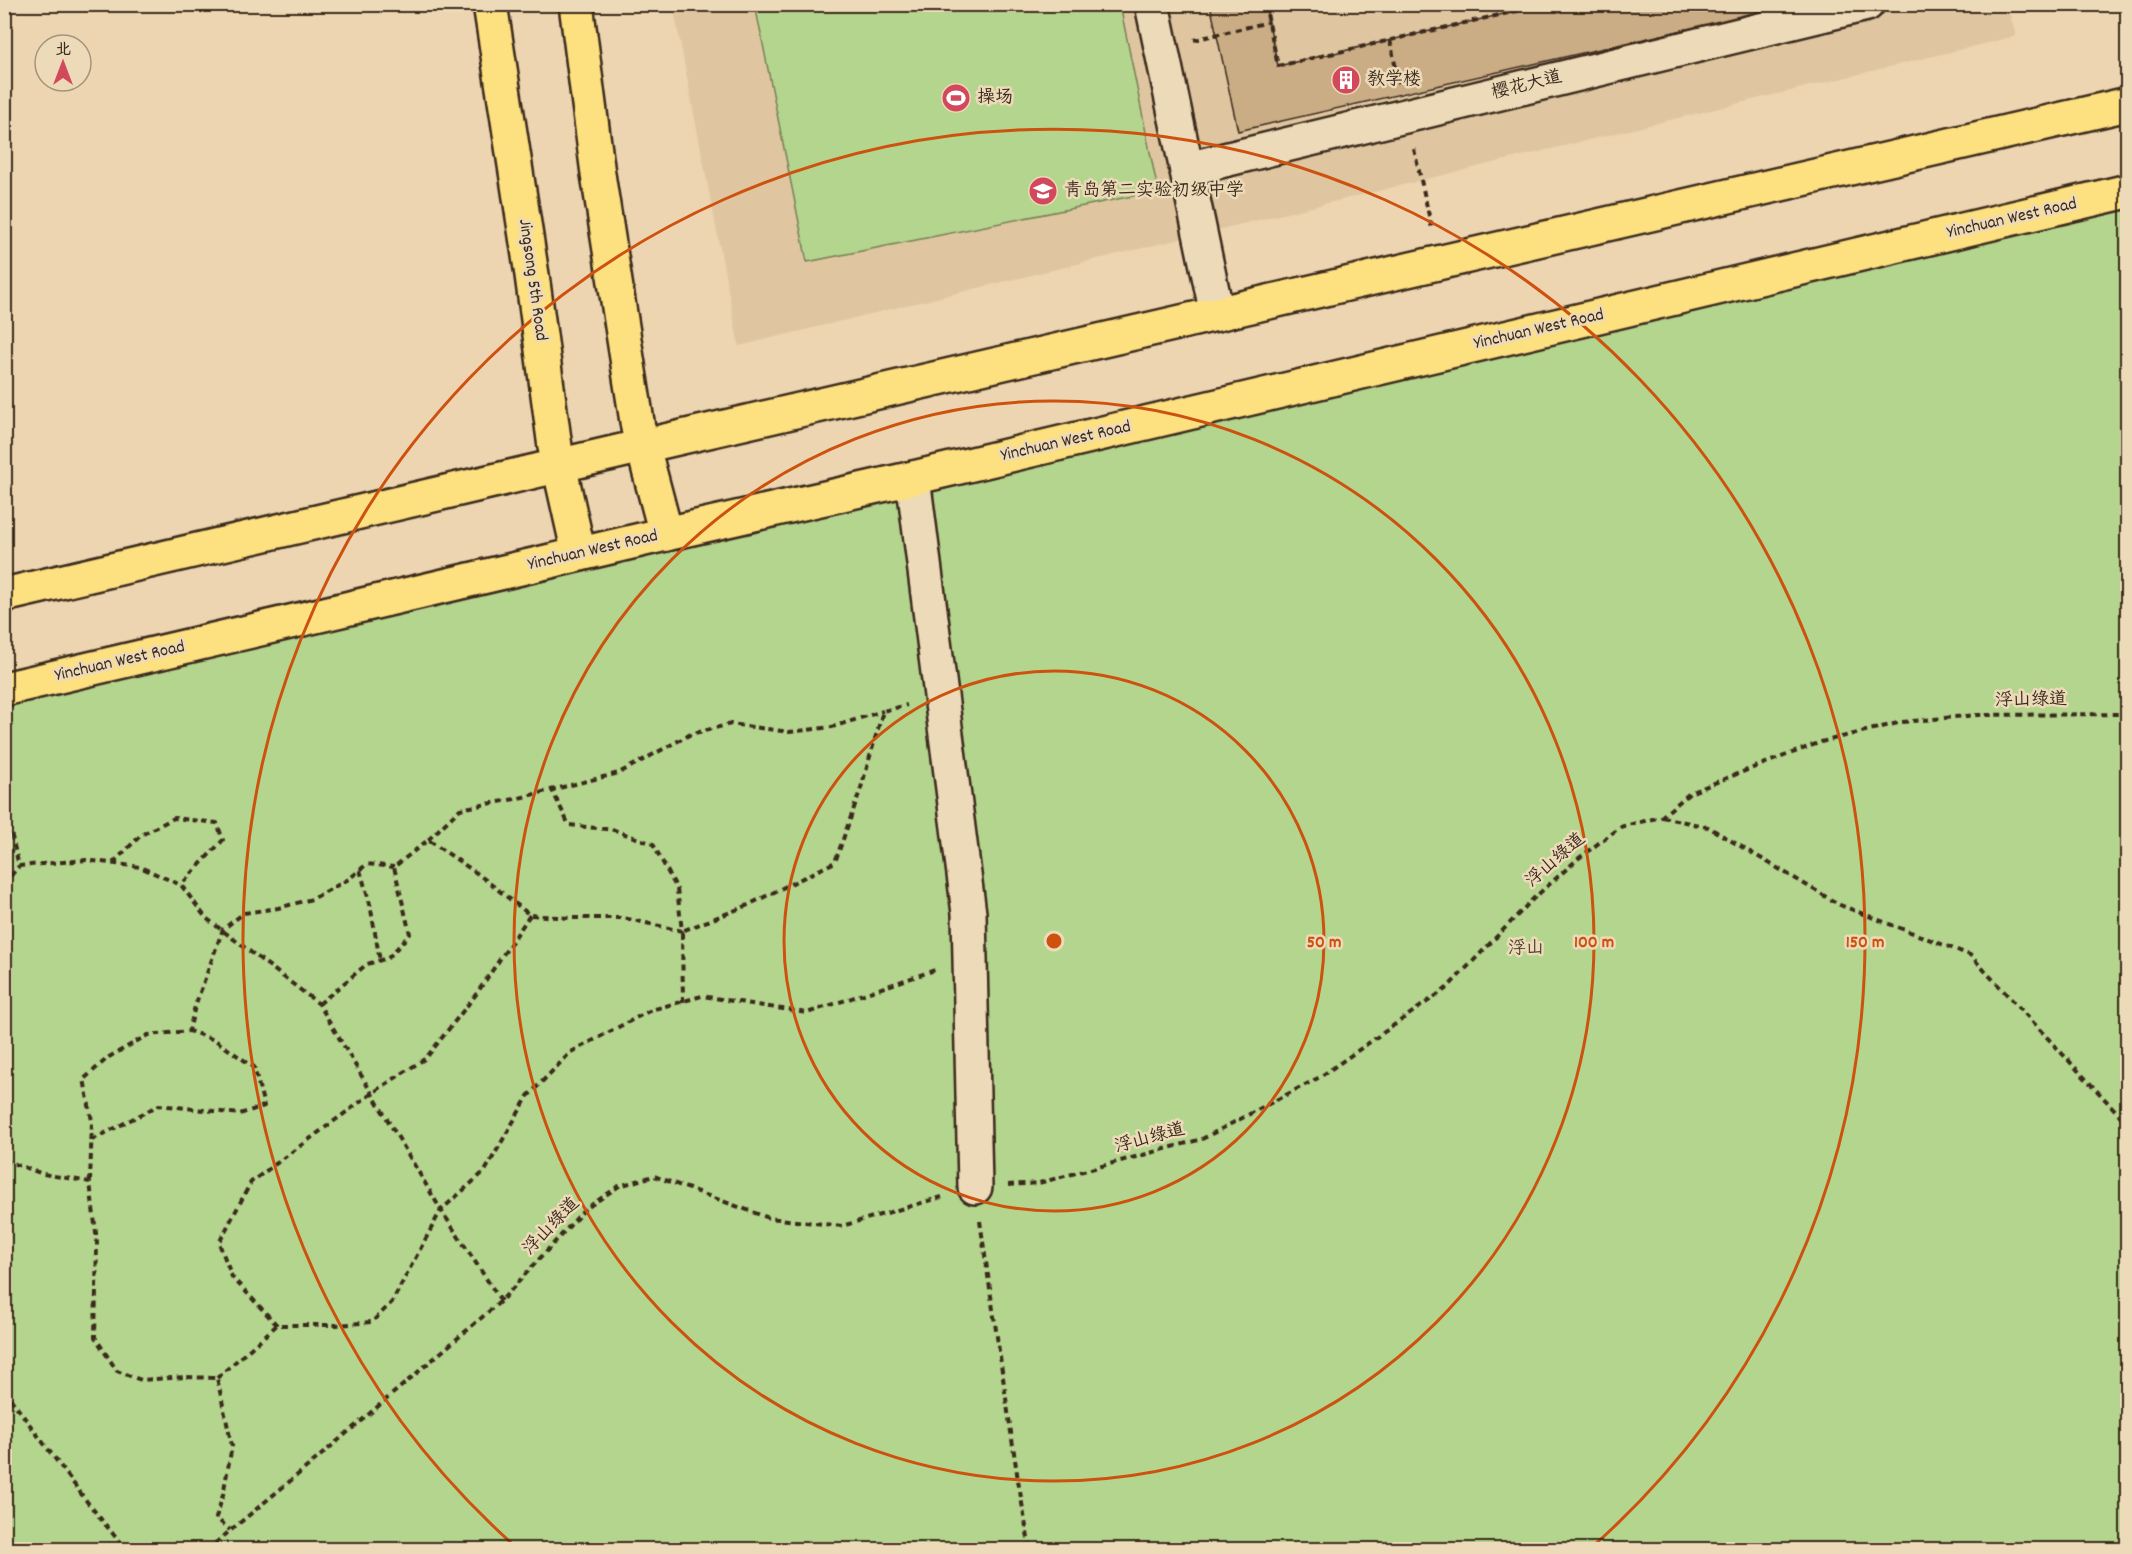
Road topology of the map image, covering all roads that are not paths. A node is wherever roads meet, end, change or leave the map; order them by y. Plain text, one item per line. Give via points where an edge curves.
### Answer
1 (490, 4) edge
2 (576, 4) edge
3 (1152, 4) edge
4 (1867, 4) edge
5 (2127, 104) edge
6 (1187, 169) junction
7 (2127, 191) edge
8 (1217, 314) junction
9 (643, 446) junction
10 (558, 465) junction
11 (913, 478) junction
12 (666, 534) junction
13 (579, 554) junction
14 (4, 595) edge
15 (4, 689) edge
16 (975, 1187) road end

1 - 10 main road, Jingsong 5th Road
2 - 9 main road via 598,174
3 - 6 street
4 - 6 street, 樱花大道
5 - 8 main road
6 - 8 street
7 - 11 main road, Yinchuan West Road
8 - 9 main road
9 - 10 main road
9 - 12 main road
10 - 13 main road, Jingsong 5th Road
10 - 14 main road
11 - 12 main road, Yinchuan West Road
11 - 16 street via 969,913
12 - 13 main road, Yinchuan West Road
13 - 15 main road, Yinchuan West Road

